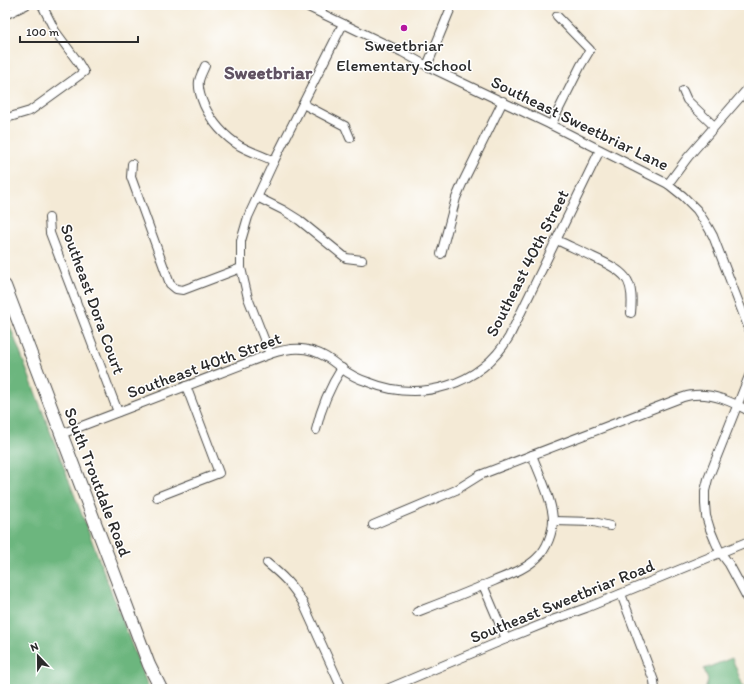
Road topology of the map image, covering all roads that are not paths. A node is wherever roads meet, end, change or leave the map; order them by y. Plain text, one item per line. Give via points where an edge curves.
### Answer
1 (26, 5) edge
2 (42, 5) edge
3 (304, 5) edge
4 (325, 5) edge
5 (452, 5) edge
6 (322, 14) junction
7 (5, 15) edge
8 (557, 16) dead end
9 (343, 24) junction
10 (205, 66) dead end
11 (427, 66) junction
12 (749, 87) edge
13 (683, 90) dead end
14 (503, 101) junction
15 (303, 104) junction
16 (10, 117) dead end
17 (551, 125) junction
18 (714, 126) junction
19 (350, 138) dead end
20 (600, 150) junction
21 (274, 161) junction
22 (132, 164) dead end
23 (668, 184) junction
24 (257, 197) junction
25 (49, 218) dead end
26 (557, 240) junction
27 (441, 254) dead end
28 (362, 260) dead end
29 (241, 268) junction
30 (5, 286) edge
31 (630, 313) dead end
32 (749, 329) edge
33 (270, 354) junction
34 (342, 368) junction
35 (749, 376) edge
36 (186, 386) junction
37 (738, 405) junction
38 (749, 410) edge
39 (118, 412) junction
40 (316, 430) dead end
41 (61, 434) junction
42 (532, 455) junction
43 (158, 497) dead end
44 (553, 521) junction
45 (373, 525) dead end
46 (610, 526) dead end
47 (749, 541) edge
48 (720, 552) junction
49 (267, 563) dead end
50 (483, 585) junction
51 (621, 594) junction
52 (749, 601) edge
53 (417, 612) dead end
54 (506, 639) junction
55 (161, 689) edge
56 (342, 689) edge
57 (387, 689) edge
58 (655, 689) edge

1 - 7 street
2 - 16 street via 55,31 84,72 30,111
3 - 6 street, Southeast Sweetbriar Lane
4 - 6 lane
5 - 11 street
6 - 9 street, Southeast Sweetbriar Lane
8 - 17 street via 590,50
9 - 11 street, Southeast Sweetbriar Lane
9 - 15 street
10 - 21 street via 199,82 200,92 206,110 214,122 240,146
11 - 14 street, Southeast Sweetbriar Lane
12 - 18 street
13 - 18 street via 687,100
14 - 17 street, Southeast Sweetbriar Lane
14 - 27 street via 456,198
15 - 19 street via 345,126
15 - 21 street
17 - 20 street, Southeast Sweetbriar Lane
18 - 23 street
20 - 23 street, Southeast Sweetbriar Lane
20 - 26 street, Southeast 40th Street
21 - 24 street
22 - 29 street via 131,177 170,284 176,290 184,290
23 - 32 street, Southeast Sweetbriar Lane via 690,202 708,227
24 - 28 street via 299,220 346,258
24 - 29 street via 248,217 242,241
25 - 39 street, Southeast Dora Court via 50,233
26 - 31 street via 612,266 626,277 632,294
26 - 34 street, Southeast 40th Street via 504,345 491,360 470,375 437,389 406,391 378,386
29 - 33 street via 248,298
30 - 41 main road, South Troutdale Road
33 - 34 street, Southeast 40th Street via 300,348 327,357
33 - 36 street, Southeast 40th Street
34 - 40 street via 328,392
35 - 37 street
36 - 39 street, Southeast 40th Street
36 - 43 street via 219,473
37 - 38 street
37 - 42 street via 707,395 693,395
37 - 48 street via 705,491 706,516
39 - 41 street, Southeast 40th Street
41 - 55 main road, South Troutdale Road via 148,665
42 - 44 street
42 - 45 street via 480,475 451,492
44 - 46 street via 594,522
44 - 50 street via 547,544 538,558 521,569
47 - 48 street, Southeast Sweetbriar Road
48 - 51 street, Southeast Sweetbriar Road
48 - 52 street
49 - 56 street via 296,590
50 - 53 street
50 - 54 street
51 - 54 street, Southeast Sweetbriar Road
51 - 58 street
54 - 57 street, Southeast Sweetbriar Road

